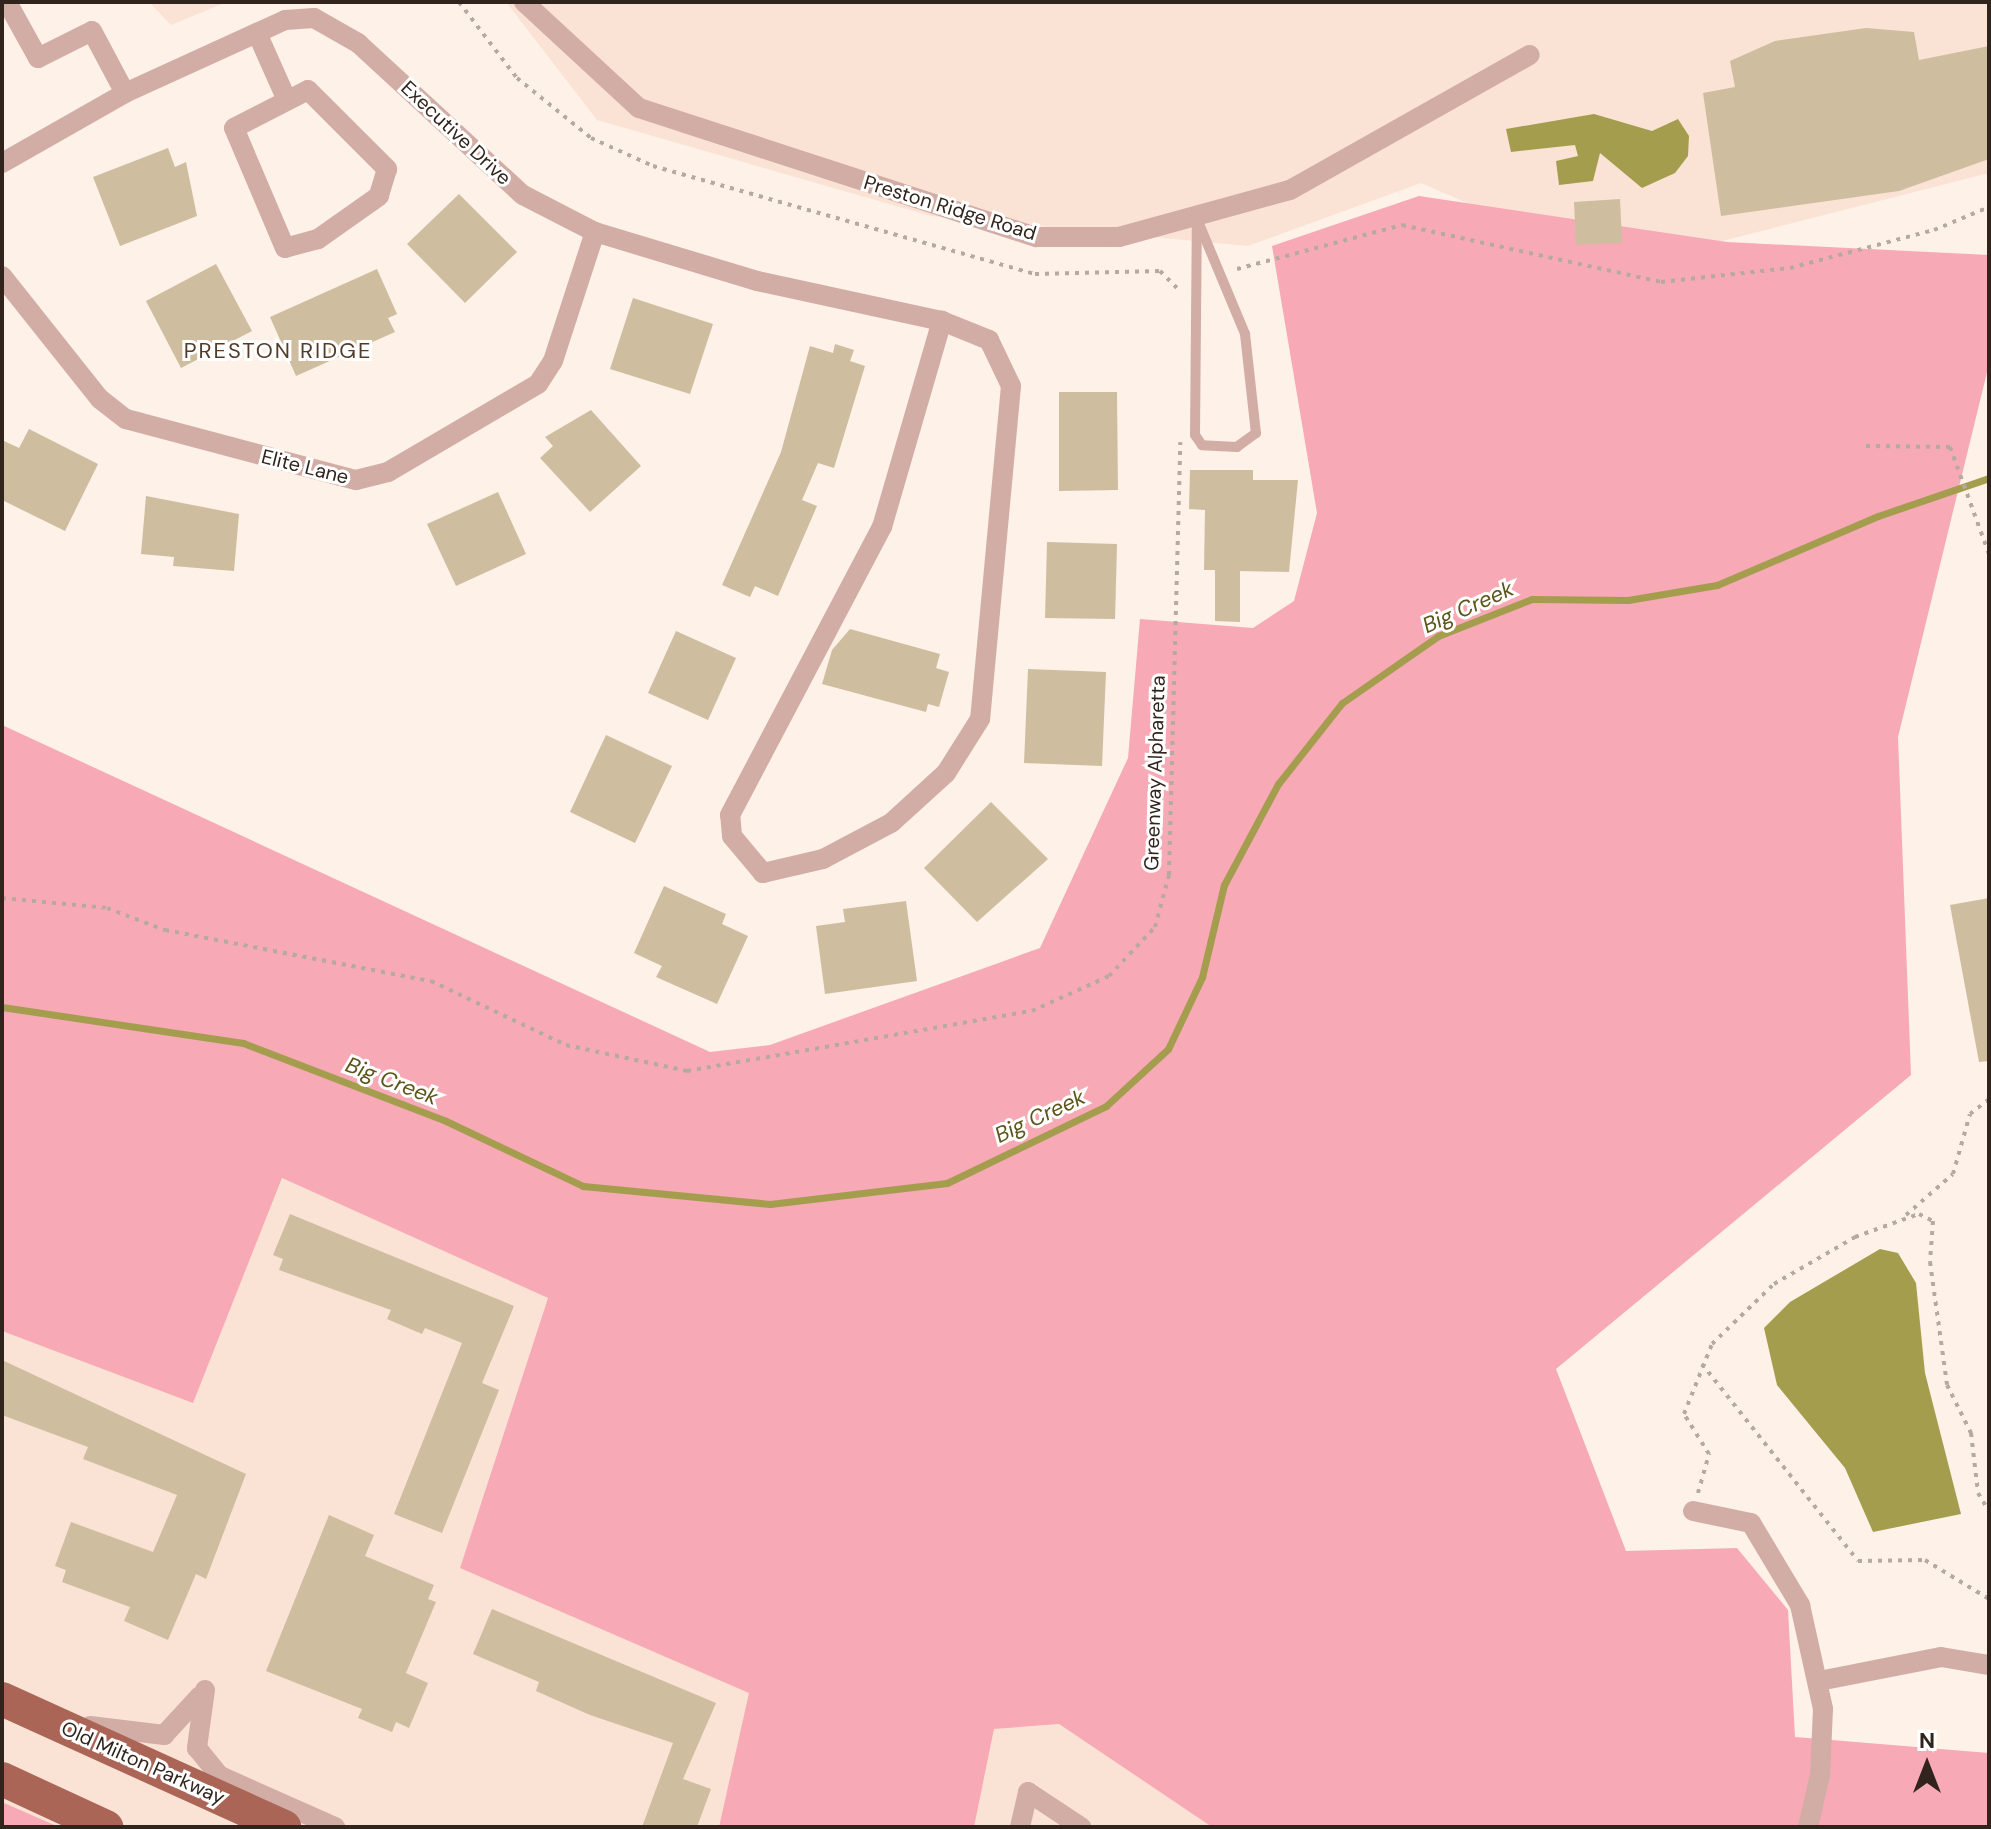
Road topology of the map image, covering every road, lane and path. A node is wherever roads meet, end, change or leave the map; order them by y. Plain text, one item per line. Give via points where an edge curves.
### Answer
1 (7, 2) edge
2 (459, 2) edge
3 (524, 2) edge
4 (257, 33) junction
5 (1530, 55) dead end
6 (125, 93) junction
7 (285, 96) junction
8 (2, 163) edge
9 (1989, 207) edge
10 (1197, 219) junction
11 (595, 232) junction
12 (1218, 274) junction
13 (2, 276) edge
14 (1201, 280) junction
15 (1177, 288) junction
16 (1178, 300) dead end
17 (942, 321) junction
18 (1180, 428) dead end
19 (1866, 446) dead end
20 (1989, 554) edge
21 (2, 898) edge
22 (1989, 1099) edge
23 (1904, 1217) junction
24 (1702, 1364) junction
25 (1693, 1511) joint
26 (1989, 1511) edge
27 (1989, 1599) edge
28 (1989, 1665) edge
29 (1819, 1681) junction
30 (2, 1699) edge
31 (40, 1716) junction
32 (2, 1779) edge
33 (106, 1827) edge
34 (284, 1827) edge
35 (335, 1827) edge
36 (1020, 1827) edge
37 (1081, 1827) edge
38 (1808, 1827) edge

1 - 6 street via 38,58 92,31
2 - 15 path via 517,78 591,138 653,166 1035,274 1160,271
3 - 10 street, Preston Ridge Road via 639,108 1037,237 1119,237
4 - 6 street, Executive Drive
4 - 7 street
4 - 11 street, Executive Drive via 285,20 332,26 434,111 478,160 523,195
5 - 10 street, Preston Ridge Road via 1290,190
6 - 8 street, Executive Drive
7 - 7 street via 308,90 387,169 379,196 318,239 285,248 234,128
9 - 12 path via 1934,230 1790,268 1661,282 1402,225
10 - 12 lane
10 - 14 lane
11 - 13 street, Elite Lane via 553,361 538,384 388,472 356,480 126,419 100,399
11 - 17 street, Executive Drive via 757,281
12 - 14 lane via 1245,334 1256,433 1237,447 1202,445 1195,435
14 - 15 path
15 - 16 path
17 - 17 street, Executive Drive via 989,340 1011,386 980,719 946,773 891,823 823,859 763,873 732,836 730,815 882,527
18 - 21 path, Greenway Alpharetta via 1169,875 1155,927 1109,976 1043,1007 687,1071 566,1045 431,981 165,930 107,908
19 - 20 path via 1950,447
22 - 23 path via 1970,1114 1953,1174
23 - 24 path via 1774,1284 1712,1344
23 - 26 path via 1933,1221 1930,1262 1947,1385 1971,1433 1978,1493
24 - 25 path via 1684,1414 1709,1454
24 - 27 path via 1858,1561 1925,1560
25 - 29 street via 1751,1523 1787,1575
28 - 29 street via 1941,1657
29 - 38 street via 1823,1740
30 - 31 highway, Old Milton Parkway
31 - 34 highway, Old Milton Parkway
31 - 35 street via 164,1735 205,1690 197,1748 220,1776
32 - 33 highway
36 - 37 street via 1028,1792

